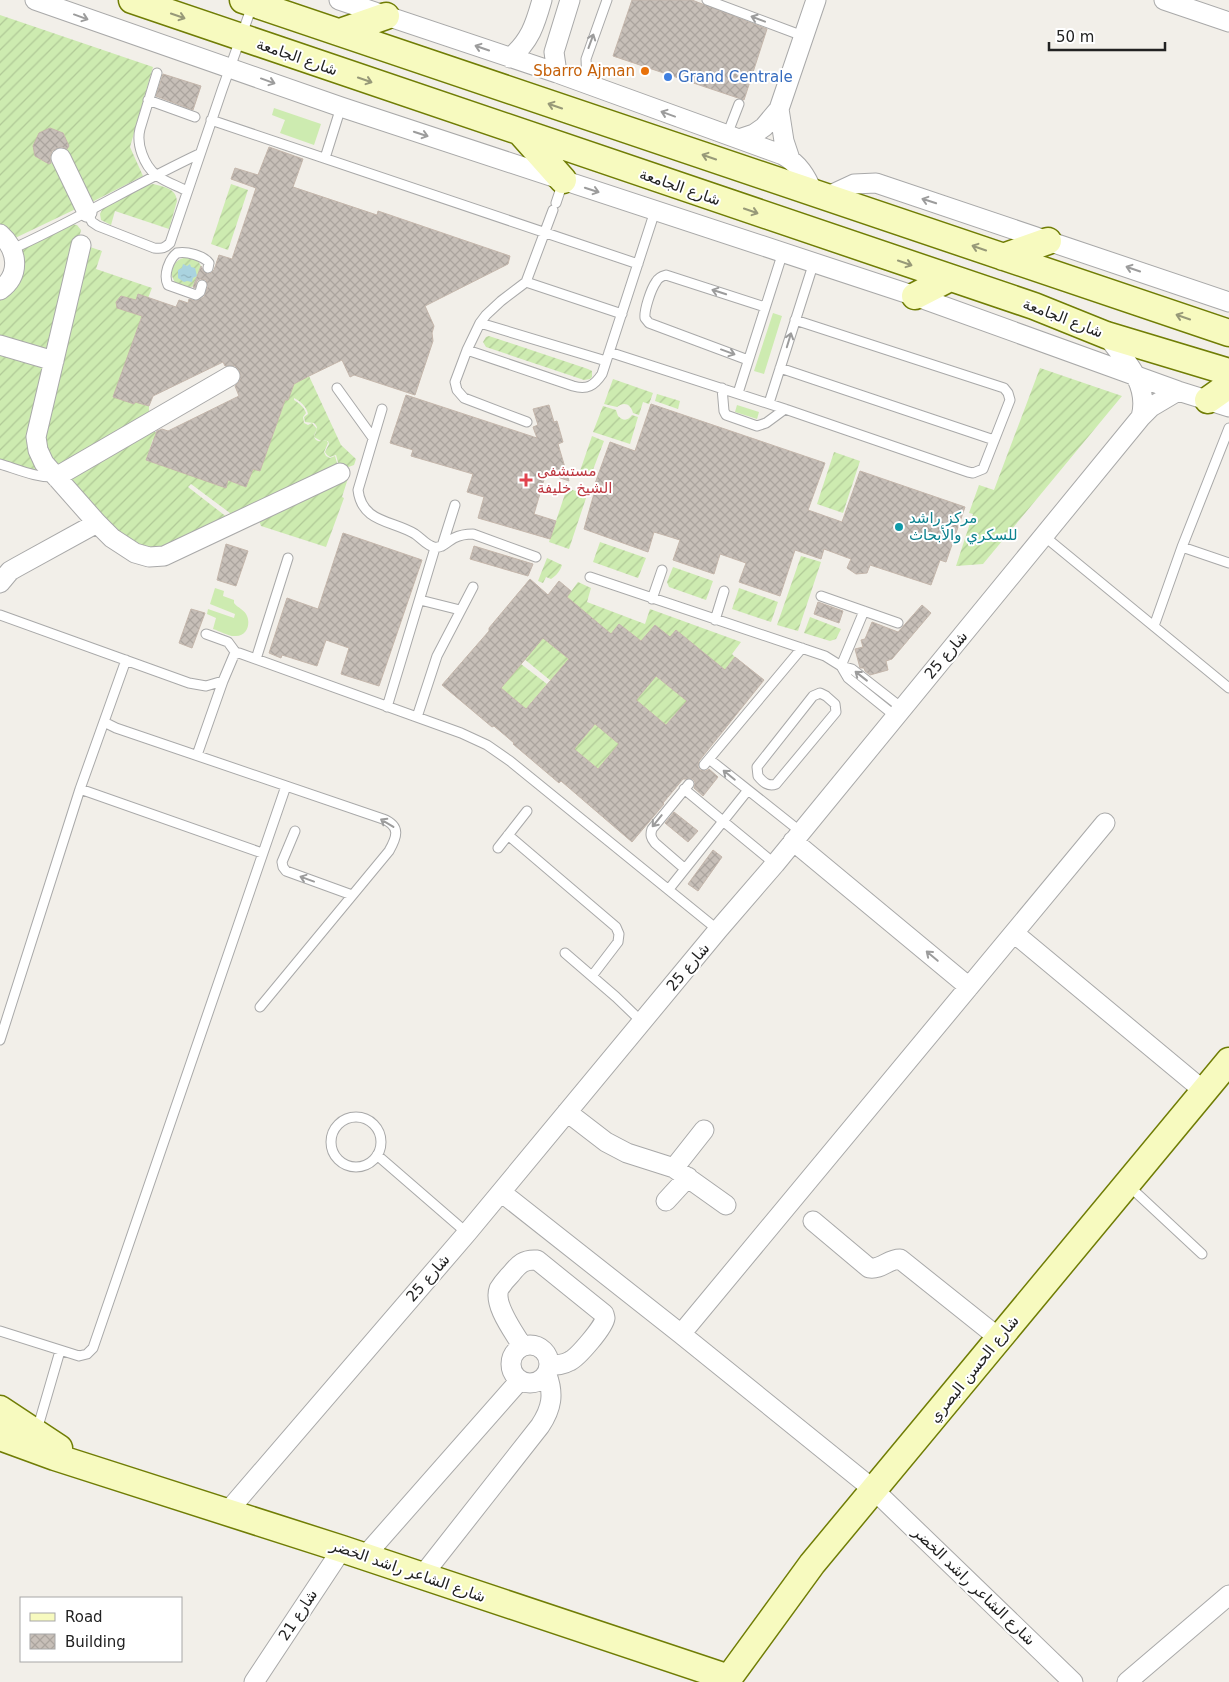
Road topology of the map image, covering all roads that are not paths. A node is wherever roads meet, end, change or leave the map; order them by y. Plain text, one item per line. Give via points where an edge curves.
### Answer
1 (35, 0) edge
2 (132, 0) edge
3 (339, 0) edge
4 (542, 0) edge
5 (570, 0) edge
6 (607, 0) edge
7 (707, 0) edge
8 (816, 0) edge
9 (1164, 0) edge
10 (248, 2) edge
11 (386, 16) junction
12 (1229, 22) edge
13 (340, 32) junction
14 (803, 36) junction
15 (241, 37) junction
16 (510, 58) junction
17 (231, 68) junction
18 (158, 73) dead end
19 (557, 73) junction
20 (587, 85) junction
21 (148, 100) junction
22 (739, 104) dead end
23 (341, 107) junction
24 (779, 109) junction
25 (195, 117) dead end
26 (211, 120) junction
27 (521, 133) junction
28 (733, 137) junction
29 (199, 154) junction
30 (61, 158) dead end
31 (325, 158) junction
32 (790, 159) junction
33 (156, 174) junction
34 (188, 192) junction
35 (819, 195) junction
36 (557, 198) junction
37 (655, 211) junction
38 (87, 212) junction
39 (546, 233) junction
40 (1048, 241) junction
41 (5, 243) edge
42 (81, 245) dead end
43 (166, 247) junction
44 (783, 252) junction
45 (174, 255) junction
46 (1004, 256) junction
47 (814, 262) junction
48 (638, 264) junction
49 (208, 268) dead end
50 (950, 278) junction
51 (526, 282) junction
52 (202, 285) dead end
53 (0, 286) edge
54 (0, 290) edge
55 (915, 296) junction
56 (1229, 302) edge
57 (1142, 303) junction
58 (1034, 306) junction
59 (765, 307) junction
60 (622, 314) junction
61 (795, 320) junction
62 (480, 323) junction
63 (1229, 332) edge
64 (1106, 335) junction
65 (0, 346) edge
66 (467, 350) junction
67 (608, 356) junction
68 (748, 360) junction
69 (54, 361) junction
70 (780, 368) junction
71 (1229, 372) edge
72 (1136, 375) junction
73 (230, 376) dead end
74 (1229, 385) edge
75 (337, 388) dead end
76 (722, 388) junction
77 (1178, 391) junction
78 (738, 393) junction
79 (769, 403) junction
80 (1219, 404) edge
81 (382, 409) dead end
82 (786, 409) junction
83 (1141, 417) junction
84 (527, 422) dead end
85 (1229, 428) edge
86 (373, 438) junction
87 (994, 440) junction
88 (0, 464) edge
89 (340, 473) dead end
90 (56, 477) junction
91 (455, 506) dead end
92 (97, 523) junction
93 (1044, 536) junction
94 (439, 547) junction
95 (1182, 547) junction
96 (536, 557) dead end
97 (288, 558) dead end
98 (1229, 563) edge
99 (662, 570) dead end
100 (590, 577) dead end
101 (0, 583) edge
102 (473, 587) dead end
103 (724, 591) dead end
104 (821, 596) dead end
105 (652, 599) junction
106 (420, 600) junction
107 (460, 610) junction
108 (864, 611) junction
109 (0, 615) edge
110 (715, 620) junction
111 (898, 623) dead end
112 (1154, 626) junction
113 (206, 634) dead end
114 (802, 648) junction
115 (236, 653) junction
116 (256, 659) junction
117 (126, 660) junction
118 (841, 666) junction
119 (223, 681) junction
120 (1229, 688) edge
121 (387, 707) junction
122 (898, 712) junction
123 (417, 717) junction
124 (104, 722) junction
125 (197, 755) junction
126 (762, 781) junction
127 (286, 786) junction
128 (80, 789) junction
129 (750, 792) junction
130 (526, 811) dead end
131 (723, 820) junction
132 (1106, 823) dead end
133 (295, 831) dead end
134 (508, 836) junction
135 (797, 836) junction
136 (498, 848) dead end
137 (262, 853) junction
138 (775, 864) junction
139 (685, 869) junction
140 (669, 889) junction
141 (352, 895) junction
142 (718, 930) junction
143 (1014, 933) junction
144 (565, 953) dead end
145 (592, 976) junction
146 (969, 987) junction
147 (260, 1007) dead end
148 (642, 1022) junction
149 (0, 1040) edge
150 (1229, 1061) edge
151 (1204, 1091) junction
152 (567, 1112) junction
153 (704, 1130) dead end
154 (377, 1155) junction
155 (681, 1172) junction
156 (1127, 1183) junction
157 (501, 1192) junction
158 (666, 1201) dead end
159 (726, 1205) dead end
160 (812, 1221) dead end
161 (467, 1233) junction
162 (1202, 1254) dead end
163 (0, 1331) edge
164 (681, 1334) junction
165 (999, 1338) junction
166 (522, 1346) junction
167 (60, 1351) junction
168 (548, 1370) junction
169 (520, 1380) junction
170 (0, 1409) edge
171 (36, 1433) junction
172 (0, 1437) edge
173 (87, 1466) junction
174 (874, 1490) junction
175 (228, 1512) junction
176 (353, 1553) junction
177 (422, 1576) junction
178 (1229, 1594) edge
179 (728, 1680) edge
180 (254, 1682) edge
181 (1073, 1682) edge
182 (1127, 1682) edge

1 -> 17 street
2 -> 15 main road, شارع الجامعة
3 - 11 street
4 - 16 street via 532,32
5 - 19 street via 554,52
20 -> 6 lane via 586,59
14 -> 7 lane
8 - 14 street
9 - 12 street
10 - 13 main road
10 - 15 lane
11 - 13 main road
16 -> 11 street
35 -> 13 main road
14 - 24 street
15 - 17 lane
15 -> 27 main road, شارع الجامعة
16 - 19 street
17 -> 23 street
17 - 26 lane
18 - 21 lane
19 - 20 street
28 -> 20 street
21 - 25 lane
21 - 33 lane via 138,137 145,159
22 - 28 lane
23 - 31 lane
23 -> 36 street
24 - 28 street via 754,134
24 - 32 street
26 - 29 lane
26 - 31 lane
27 - 36 main road
27 -> 50 main road, شارع الجامعة
28 - 32 street
29 - 33 lane
29 - 34 lane
30 - 38 street
31 - 39 lane
32 - 35 street
33 - 34 lane
33 - 38 lane
34 - 43 lane via 173,237
40 -> 35 street via 876,183 854,184
46 -> 35 main road
36 -> 37 street
36 - 39 lane
37 - 44 street
37 - 48 lane
38 - 41 lane
38 - 43 lane via 92,222 106,229 154,248
39 - 48 lane
39 - 51 lane
40 - 46 main road
56 -> 40 street
41 - 53 lane via 12,259 11,268
41 - 54 street via 15,258 15,269
42 - 69 street
43 - 45 lane
44 - 47 street
44 - 59 lane
45 - 49 lane via 182,252 205,259 209,263
45 - 52 lane via 165,277 168,285 196,295
46 - 57 main road
47 - 55 street
47 - 61 lane
48 - 60 lane
50 - 55 main road
50 - 58 main road, شارع الجامعة
51 - 60 lane
51 - 62 lane via 494,307
55 - 72 street
57 - 58 main road via 1112,308 1049,289 1038,294
63 -> 57 main road
58 - 64 main road, شارع الجامعة
59 - 68 lane
59 -> 68 lane via 666,276 656,281 646,308 648,323
60 - 67 lane
70 -> 61 lane
61 - 87 lane via 1004,388 1010,400
62 - 66 lane
62 - 67 lane
64 - 71 main road, شارع الجامعة
64 - 72 street
65 - 69 street
66 - 67 lane via 582,388 597,381
66 - 84 lane via 455,382 456,390 464,398
67 - 76 lane
68 - 78 lane
69 - 90 street via 36,437 44,463
70 - 79 lane
70 - 87 lane
72 - 77 street
72 - 83 street via 1144,400
73 - 90 street
74 - 80 main road
75 - 86 lane
76 - 78 lane
76 - 82 lane via 726,415 753,425 762,425
77 - 80 street
77 - 83 street, شارع 25
78 - 79 lane
79 - 82 lane
81 - 86 lane
82 - 87 lane via 973,473 983,469
83 - 93 street, شارع 25
85 - 95 lane
86 - 94 lane via 358,490 362,507 368,514 415,534 429,546
88 - 90 lane
89 - 92 street via 164,556 135,553
90 - 92 street
91 - 94 lane
92 - 101 street via 18,567
93 - 112 lane
93 - 122 street, شارع 25
94 - 96 lane via 455,537 473,534
94 - 106 lane
95 - 98 lane
95 - 112 lane
97 - 116 lane
99 - 105 lane
100 - 105 lane
102 - 107 lane
103 - 110 lane
104 - 108 lane
105 - 110 lane
106 - 107 lane
106 - 121 lane
107 - 123 lane via 437,656
108 - 111 lane
108 - 118 lane
109 - 117 lane
110 - 114 lane
112 - 120 lane
113 - 115 lane via 228,642
114 - 118 lane
129 -> 114 lane via 706,762
115 - 116 lane
115 - 119 lane
116 - 121 lane
117 - 119 lane via 197,686
117 - 124 lane
118 - 122 lane via 848,678
119 - 125 lane
121 - 123 lane
122 - 135 street, شارع 25
123 - 140 lane via 475,738 499,753
124 - 125 lane
124 - 128 lane
125 - 127 lane
126 - 126 lane via 772,785 778,781 836,712 832,700 823,694 813,696 757,767
126 - 129 lane
127 - 137 lane
141 -> 127 lane via 389,850 395,840 394,827 390,822
128 - 137 lane
128 - 149 lane
129 - 131 lane
129 - 135 lane
130 - 134 lane
131 - 138 lane
131 - 139 lane
131 -> 139 lane via 687,786 652,829 650,834 655,843
132 - 143 street
141 -> 133 lane via 286,871 282,862
134 - 136 lane
134 - 145 lane via 616,927 618,942
135 - 138 street, شارع 25
146 -> 135 street
137 - 167 lane via 93,1348 79,1356
138 - 142 street, شارع 25
139 - 140 lane
140 - 142 lane
141 - 147 lane
142 - 148 street, شارع 25
143 - 146 street
143 - 151 street
144 - 145 lane
145 - 148 lane
146 - 164 street
148 - 152 street, شارع 25
150 - 151 main road, شارع الحسن البصري
151 - 156 main road, شارع الحسن البصري
152 - 155 street via 606,1142
152 - 157 street, شارع 25
153 - 155 street
154 - 154 lane via 382,1141 372,1122 365,1118 351,1118 338,1125 332,1146 344,1164 366,1165
154 - 161 lane
155 - 158 street
155 - 159 street
156 - 162 lane
156 - 165 main road, شارع الحسن البصري
157 - 161 street, شارع 25
157 - 164 street, شارع الشاعر راشد الخضر
160 - 165 street via 870,1268 876,1269 893,1259 900,1259
161 - 175 street, شارع 25
163 - 167 lane
164 - 174 street, شارع الشاعر راشد الخضر
165 - 174 main road, شارع الحسن البصري
166 - 168 street via 542,1347 548,1355
166 - 168 street via 498,1303 498,1296 504,1283 522,1262 537,1260 606,1318 576,1357
166 - 169 street via 514,1353 511,1362 513,1372
167 - 171 lane
168 - 169 street via 539,1381 529,1383
168 - 177 street via 552,1401 548,1414
169 - 176 street, شارع 21
170 - 171 main road, شارع الشاعر راشد الخضر
171 - 173 main road, شارع الشاعر راشد الخضر
172 - 173 main road, شارع الشاعر راشد الخضر
173 - 175 main road, شارع الشاعر راشد الخضر
174 - 179 main road, شارع الحسن البصري via 812,1564
174 - 181 street, شارع الشاعر راشد الخضر
175 - 176 main road, شارع الشاعر راشد الخضر
176 - 177 main road, شارع الشاعر راشد الخضر
176 - 180 street, شارع 21
177 - 179 main road, شارع الشاعر راشد الخضر
178 - 182 street

